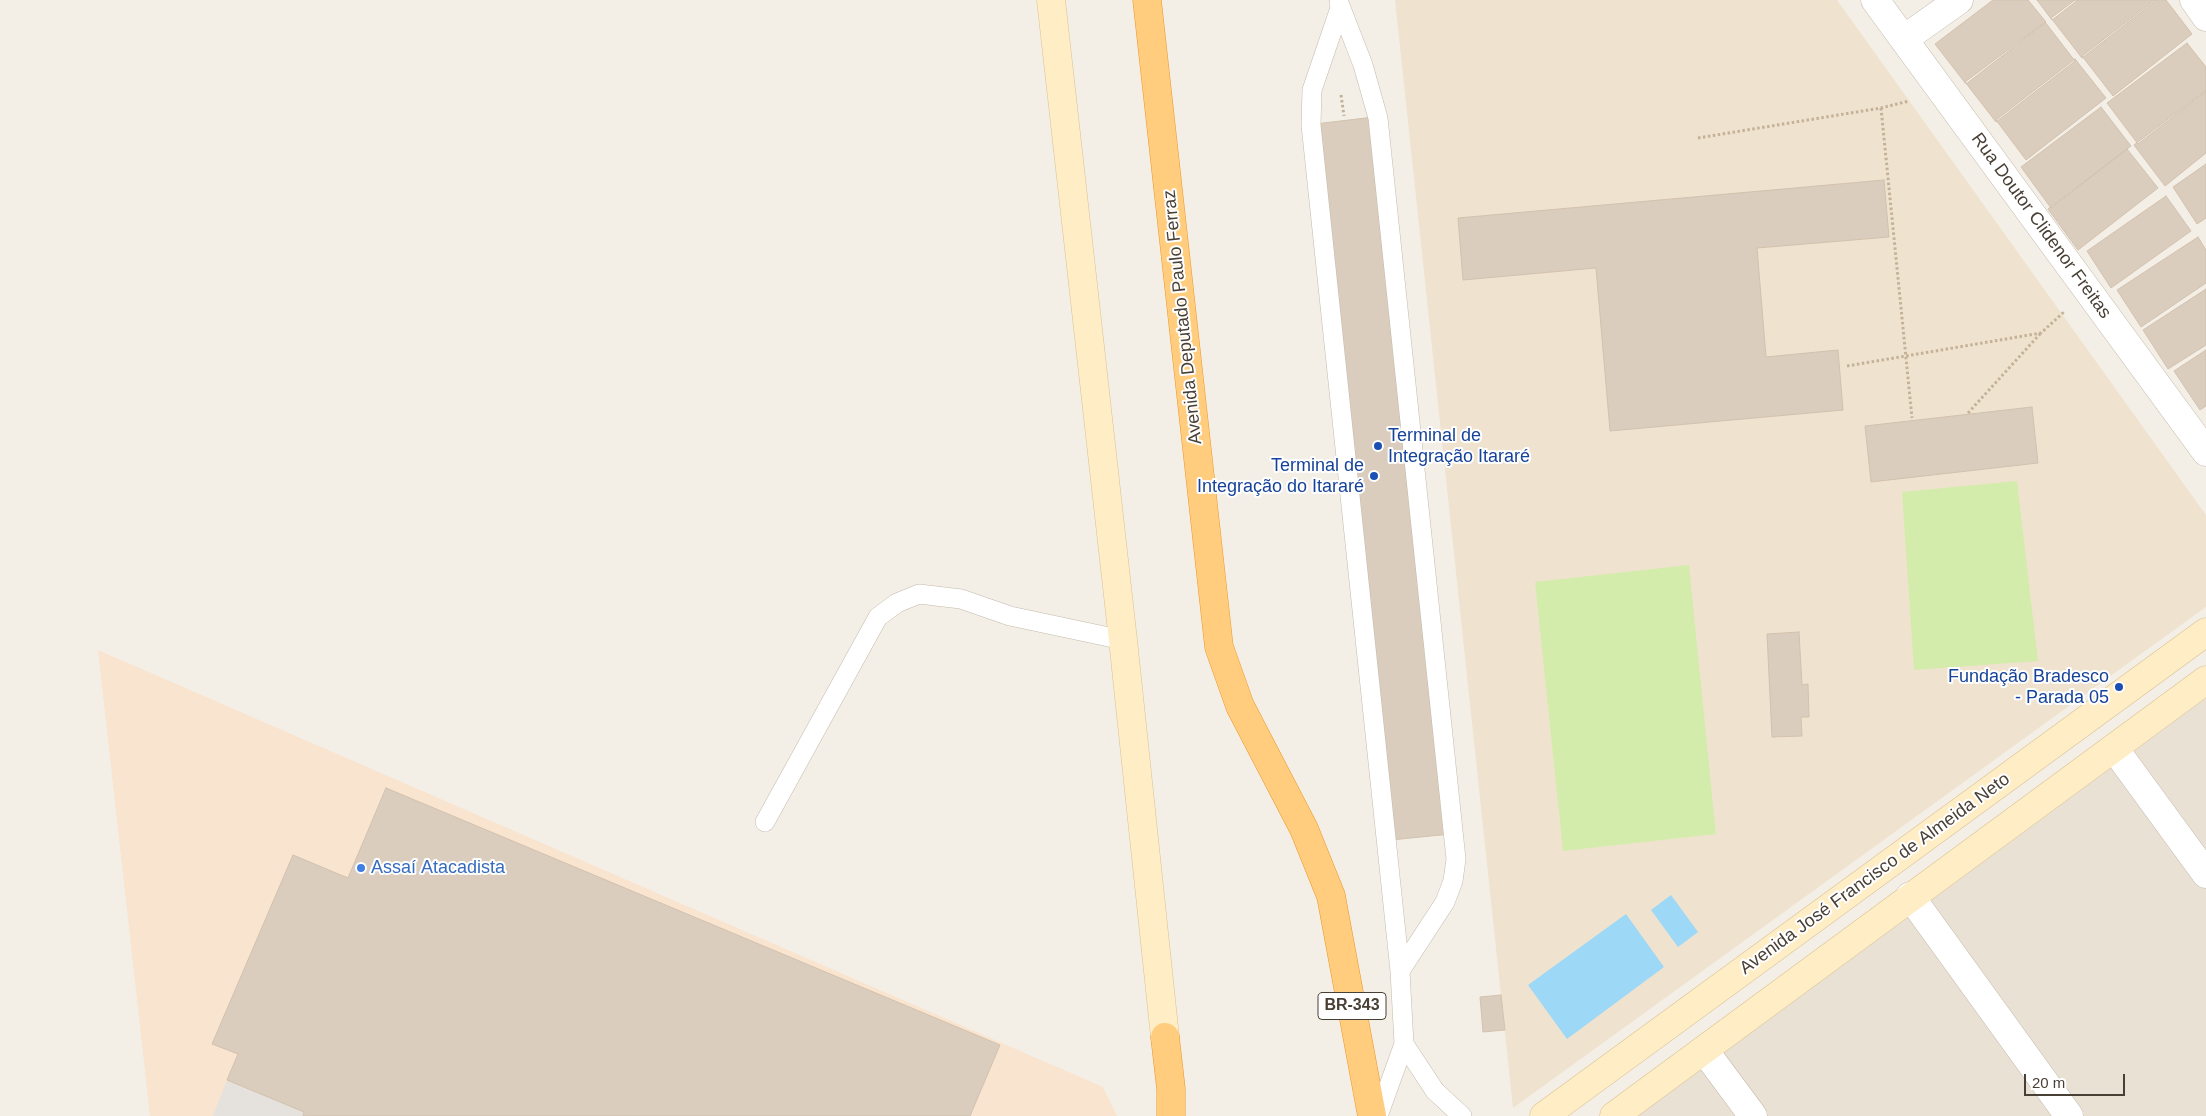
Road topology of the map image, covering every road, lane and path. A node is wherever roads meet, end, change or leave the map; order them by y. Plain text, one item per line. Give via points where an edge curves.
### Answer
1 (1051, 0) edge
2 (1147, 0) edge
3 (1875, 0) edge
4 (1959, 0) edge
5 (2194, 0) edge
6 (1340, 4) edge
7 (2206, 17) edge
8 (1904, 40) junction
9 (1913, 100) dead end
10 (1881, 108) junction
11 (1698, 138) dead end
12 (2068, 308) dead end
13 (2041, 333) junction
14 (1906, 358) junction
15 (1847, 366) dead end
16 (1968, 413) dead end
17 (1912, 418) dead end
18 (2206, 452) edge
19 (2206, 632) edge
20 (1123, 640) junction
21 (2206, 680) edge
22 (2114, 748) junction
23 (765, 822) dead end
24 (2206, 874) edge
25 (1910, 896) junction
26 (1400, 971) junction
27 (1165, 1037) joint
28 (1404, 1044) junction
29 (1704, 1050) junction
30 (1171, 1089) junction
31 (1161, 1116) edge
32 (1171, 1116) edge
33 (1372, 1116) edge
34 (1378, 1116) edge
35 (1462, 1116) edge
36 (1544, 1116) edge
37 (1614, 1116) edge
38 (1752, 1116) edge
39 (2069, 1116) edge

1 - 20 main road
2 - 33 highway, Avenida Deputado Paulo Ferraz / BR-343 via 1219,647 1240,706 1304,829 1331,896
3 - 8 street, Rua Doutor Clidenor Freitas
4 - 8 street
5 - 7 street
6 - 26 lane via 1312,90 1311,125
6 - 26 lane via 1363,65 1378,118 1456,858 1453,881 1445,902
8 - 18 street, Rua Doutor Clidenor Freitas
9 - 10 path
10 - 11 path
10 - 14 path
12 - 13 path
13 - 14 path
13 - 16 path
14 - 15 path
14 - 17 path
19 - 36 main road, Avenida José Francisco de Almeida Neto
20 - 23 lane via 1010,616 961,599 919,594 897,604 878,617
20 - 27 main road
21 - 22 main road
22 - 24 street
22 - 25 main road
25 - 29 main road
25 - 39 street
26 - 28 lane
27 - 30 highway
28 - 34 lane
28 - 35 lane via 1435,1090
29 - 37 main road
29 - 38 street
30 - 31 highway
30 - 32 highway

